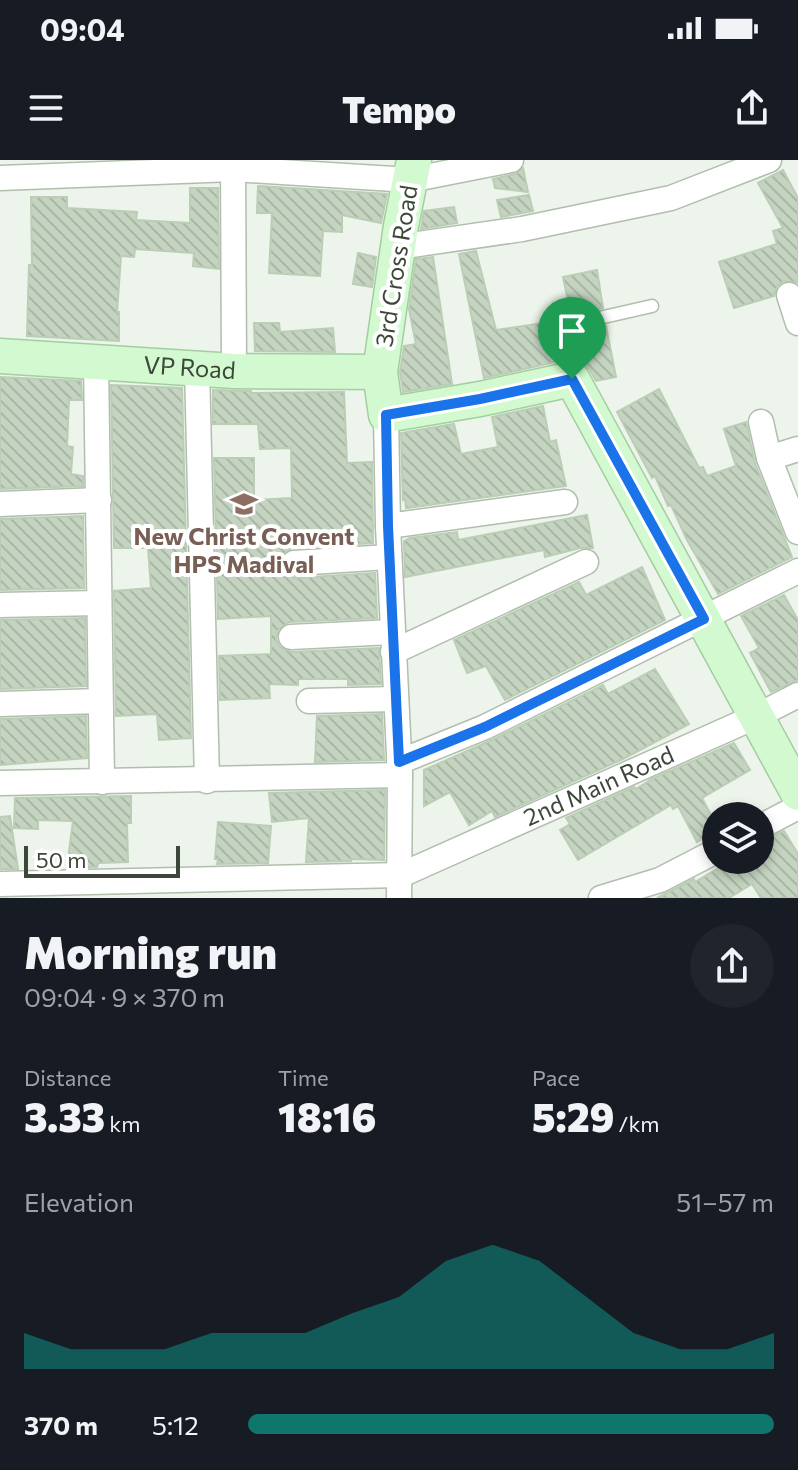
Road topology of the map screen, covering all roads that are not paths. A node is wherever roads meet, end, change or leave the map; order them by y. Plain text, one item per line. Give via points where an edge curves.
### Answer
1 (511, 160) edge
2 (769, 160) edge
3 (233, 164) edge
4 (412, 170) edge
5 (0, 178) edge
6 (398, 247) junction
7 (789, 295) dead end
8 (652, 306) dead end
9 (798, 323) edge
10 (0, 356) edge
11 (96, 361) junction
12 (197, 368) junction
13 (234, 371) junction
14 (380, 372) junction
15 (572, 379) junction
16 (386, 415) junction
17 (761, 422) dead end
18 (798, 449) edge
19 (769, 458) junction
20 (99, 500) junction
21 (565, 502) dead end
22 (0, 504) edge
23 (388, 526) junction
24 (798, 532) edge
25 (389, 557) junction
26 (586, 562) dead end
27 (294, 563) dead end
28 (798, 571) edge
29 (99, 603) junction
30 (0, 605) edge
31 (704, 619) junction
32 (291, 637) dead end
33 (393, 642) junction
34 (798, 695) edge
35 (396, 699) junction
36 (100, 701) junction
37 (309, 701) dead end
38 (0, 704) edge
39 (757, 716) junction
40 (400, 768) junction
41 (207, 781) junction
42 (102, 782) junction
43 (0, 783) edge
44 (798, 793) edge
45 (798, 807) edge
46 (774, 820) edge
47 (702, 858) edge
48 (0, 884) edge
49 (400, 887) edge
50 (601, 898) edge

1 - 4 street
2 - 6 street via 671,198 522,229
3 - 4 street
3 - 5 street
3 - 13 street
4 - 6 street, 3rd Cross Road
6 - 14 street, 3rd Cross Road
7 - 9 street
8 - 15 lane via 564,326
10 - 11 street, VP Road
11 - 12 street, VP Road
11 - 20 street
12 - 13 street, VP Road
12 - 41 street
13 - 14 street, VP Road
14 - 16 street, 3rd Cross Road
15 - 16 street
15 - 31 street
16 - 23 street
17 - 19 street
18 - 19 street
19 - 24 street
20 - 22 street
20 - 29 street
21 - 23 street
23 - 25 street
25 - 27 street
25 - 33 street
26 - 33 street
28 - 31 street
29 - 30 street
29 - 36 street
31 - 39 street
31 - 40 street
32 - 33 street
33 - 35 street
34 - 39 street, 2nd Main Road
35 - 37 street
35 - 40 street
36 - 38 street
36 - 42 street
39 - 44 street
39 - 49 street, 2nd Main Road
40 - 41 street
40 - 49 street
41 - 42 street
42 - 43 street
45 - 46 street
47 - 50 street via 660,880
48 - 49 street

